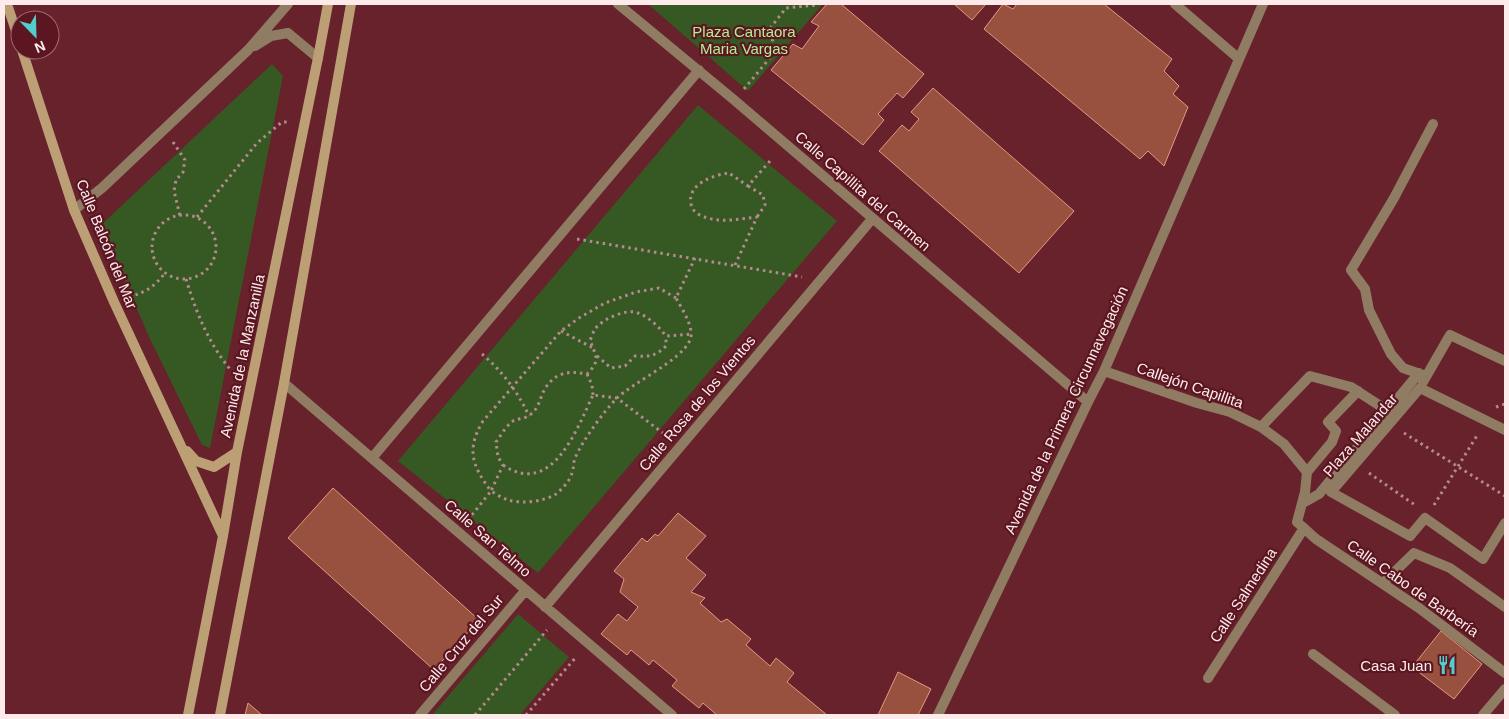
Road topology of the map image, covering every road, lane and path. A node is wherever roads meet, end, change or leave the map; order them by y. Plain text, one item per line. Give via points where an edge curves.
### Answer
1 (288, 4) edge
2 (328, 4) edge
3 (351, 4) edge
4 (618, 4) edge
5 (818, 4) edge
6 (1174, 4) edge
7 (1263, 4) edge
8 (248, 50) junction
9 (318, 58) junction
10 (1238, 58) junction
11 (25, 60) edge
12 (699, 70) junction
13 (742, 91) dead end
14 (1433, 124) dead end
15 (305, 125) junction
16 (164, 130) junction
17 (770, 161) dead end
18 (748, 186) junction
19 (74, 210) junction
20 (180, 216) junction
21 (757, 217) junction
22 (198, 218) junction
23 (872, 219) junction
24 (559, 237) junction
25 (694, 258) junction
26 (734, 265) junction
27 (165, 273) junction
28 (186, 279) junction
29 (820, 280) junction
30 (676, 298) junction
31 (114, 302) junction
32 (561, 331) junction
33 (692, 334) junction
34 (666, 336) junction
35 (470, 343) junction
36 (593, 348) junction
37 (597, 356) junction
38 (1505, 361) edge
39 (1104, 371) junction
40 (588, 374) junction
41 (1422, 375) junction
42 (253, 378) junction
43 (284, 383) junction
44 (512, 388) junction
45 (1358, 391) junction
46 (593, 395) junction
47 (617, 398) junction
48 (1088, 402) junction
49 (1388, 411) junction
50 (1490, 415) junction
51 (529, 416) junction
52 (1389, 424) junction
53 (1505, 425) edge
54 (1262, 426) junction
55 (1505, 430) edge
56 (180, 442) junction
57 (680, 446) junction
58 (237, 452) junction
59 (372, 458) junction
60 (503, 465) junction
61 (1458, 467) junction
62 (1307, 472) junction
63 (491, 491) junction
64 (1505, 496) edge
65 (1303, 502) junction
66 (1434, 506) dead end
67 (1505, 523) edge
68 (1304, 528) junction
69 (458, 532) junction
70 (223, 536) junction
71 (1383, 583) junction
72 (526, 590) junction
73 (545, 607) junction
74 (1505, 607) edge
75 (557, 618) junction
76 (589, 643) junction
77 (1313, 654) dead end
78 (1505, 673) edge
79 (1208, 678) dead end
80 (1505, 688) edge
81 (188, 715) edge
82 (220, 715) edge
83 (420, 715) edge
84 (475, 715) edge
85 (526, 715) edge
86 (672, 715) edge
87 (938, 715) edge
88 (1395, 715) edge
89 (1483, 715) edge

1 - 8 street
2 - 9 street, Avenida de la Manzanilla
3 - 43 street
4 - 12 street, Calle Capillita del Carmen
5 - 13 path via 786,8 771,27 774,53
6 - 10 street
7 - 10 street, Avenida de la Primera Circunnavegación
8 - 9 street via 271,36 288,32
8 - 16 street
9 - 15 street, Avenida de la Manzanilla
10 - 39 street, Avenida de la Primera Circunnavegación
11 - 19 street, Calle Balcón del Mar
12 - 23 street, Calle Capillita del Carmen
12 - 24 street
14 - 41 street via 1351,270 1365,289 1369,310 1391,354 1403,368
15 - 22 path via 282,122 257,143
15 - 42 street, Avenida de la Manzanilla
16 - 19 street
16 - 20 path via 185,160 174,191
17 - 18 path
18 - 21 path via 763,194 765,205
18 - 21 path via 728,173 716,175 692,192 692,208 698,215 717,220
19 - 31 street, Calle Balcón del Mar
20 - 22 path via 187,214
20 - 27 path via 171,217 161,224 152,238 151,249 157,265
21 - 26 path
22 - 28 path via 214,235 214,259 199,275
23 - 29 street, Calle Rosa de los Vientos
23 - 48 street, Calle Capillita del Carmen
24 - 25 path
24 - 35 street
25 - 26 path
25 - 30 path
26 - 29 path
27 - 28 path
27 - 31 path via 155,286 144,293
28 - 42 path via 199,319 223,361 236,376
29 - 57 street, Calle Rosa de los Vientos
30 - 32 path via 659,288 636,292 605,303
30 - 33 path
31 - 56 street, Calle Balcón del Mar
32 - 36 path
32 - 44 path
33 - 34 path
33 - 47 path via 681,351
34 - 36 path via 657,325 637,312 621,313 595,329 590,340
34 - 37 path via 666,346 658,354 635,356 625,366 611,368
35 - 44 path via 497,367
35 - 59 street
36 - 37 path
37 - 40 path via 596,366
38 - 41 street, Plaza Malandar via 1450,335
39 - 48 street, Avenida de la Primera Circunnavegación
39 - 54 street, Callejón Capillita via 1230,412
40 - 46 path
40 - 51 path via 570,371 556,377 546,387 537,409
41 - 49 street, Plaza Malandar
41 - 50 street via 1422,385
42 - 58 street, Avenida de la Manzanilla
43 - 59 street, Calle San Telmo
43 - 82 street
44 - 51 path
44 - 63 path via 475,434 474,462
45 - 49 street
45 - 54 street via 1310,376
45 - 62 street via 1328,422 1336,431 1332,442
46 - 47 path
46 - 60 path via 565,450 553,464 527,474 513,472
47 - 57 path
47 - 63 path via 582,446 572,475 555,494 521,502 507,500
48 - 87 street, Avenida de la Primera Circunnavegación
49 - 65 street, Plaza Malandar via 1319,494
50 - 52 street, Plaza Malandar via 1420,388
50 - 53 street
50 - 55 street, Plaza Malandar
50 - 61 path
51 - 60 path via 514,421 496,442
52 - 61 path
52 - 67 street, Plaza Malandar via 1331,492 1410,536 1426,518 1483,559
54 - 62 street, Callejón Capillita via 1284,444
56 - 58 street, Calle Balcón del Mar via 196,461 214,466
56 - 70 street, Calle Balcón del Mar
57 - 73 street, Calle Rosa de los Vientos
58 - 70 street, Avenida de la Manzanilla
59 - 69 street, Calle San Telmo
60 - 63 path
61 - 64 path
61 - 66 path
62 - 65 street
63 - 69 path
65 - 68 street via 1298,522
68 - 71 street, Calle Cabo de Barbería
68 - 79 street, Calle Salmedina
69 - 72 street, Calle San Telmo
70 - 81 street, Avenida de la Manzanilla
71 - 74 street via 1414,553 1450,568
71 - 78 street, Calle Cabo de Barbería
72 - 73 street, Calle San Telmo
72 - 83 street, Calle Cruz del Sur
73 - 75 street, Calle San Telmo
75 - 76 street, Calle San Telmo
75 - 84 path
76 - 85 path
76 - 86 street, Calle San Telmo
77 - 88 street
80 - 89 street

